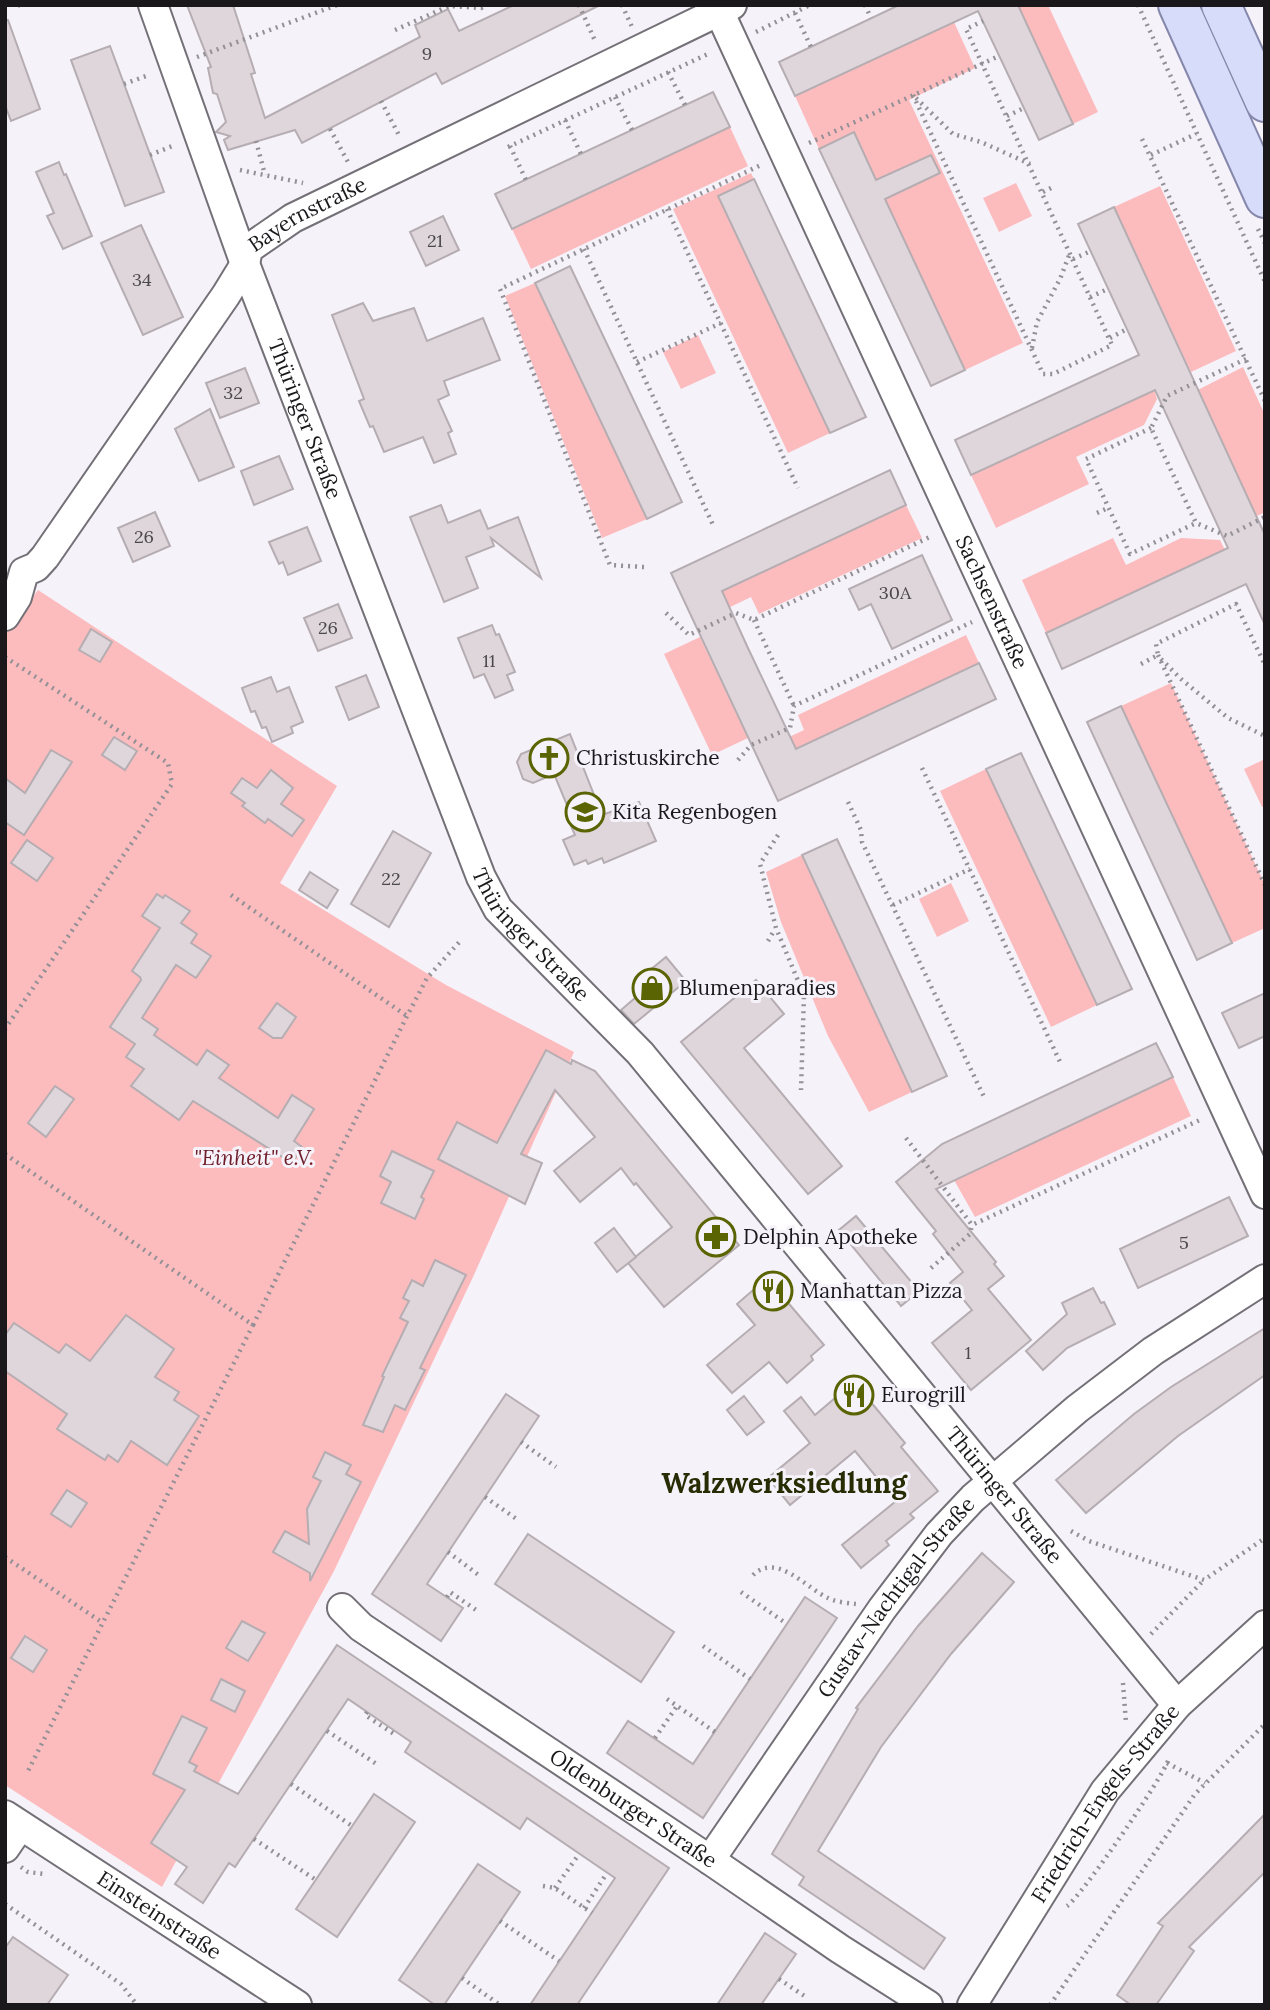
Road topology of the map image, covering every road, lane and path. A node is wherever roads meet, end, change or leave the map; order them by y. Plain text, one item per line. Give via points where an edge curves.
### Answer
1 (153, 5) edge
2 (337, 5) edge
3 (487, 5) edge
4 (810, 5) edge
5 (865, 5) edge
6 (1138, 5) edge
7 (1178, 5) edge
8 (1221, 5) edge
9 (725, 8) edge
10 (794, 13) junction
11 (871, 19) dead end
12 (983, 21) dead end
13 (395, 30) dead end
14 (733, 43) junction
15 (811, 47) dead end
16 (999, 56) dead end
17 (982, 64) junction
18 (174, 66) junction
19 (668, 72) junction
20 (913, 95) junction
21 (615, 97) junction
22 (381, 101) dead end
23 (1265, 102) edge
24 (685, 105) dead end
25 (1024, 108) dead end
26 (1007, 116) junction
27 (565, 120) junction
28 (330, 129) dead end
29 (632, 130) dead end
30 (412, 131) dead end
31 (1196, 134) junction
32 (400, 137) junction
33 (1143, 139) dead end
34 (256, 141) dead end
35 (390, 142) dead end
36 (510, 146) junction
37 (499, 151) dead end
38 (581, 154) dead end
39 (784, 154) junction
40 (1151, 155) junction
41 (358, 157) dead end
42 (348, 162) junction
43 (208, 164) junction
44 (1030, 164) junction
45 (337, 167) dead end
46 (265, 175) junction
47 (314, 178) dead end
48 (526, 180) dead end
49 (1053, 187) dead end
50 (1043, 192) junction
51 (1265, 198) edge
52 (667, 209) junction
53 (584, 249) junction
54 (1091, 250) dead end
55 (1070, 252) junction
56 (1073, 259) junction
57 (245, 264) junction
58 (1265, 282) edge
59 (1108, 289) dead end
60 (1090, 297) junction
61 (721, 323) junction
62 (1127, 329) dead end
63 (1110, 338) junction
64 (1031, 350) junction
65 (1246, 359) junction
66 (637, 362) junction
67 (1265, 401) edge
68 (1151, 428) junction
69 (798, 488) dead end
70 (1108, 508) junction
71 (1097, 513) dead end
72 (1265, 517) edge
73 (1196, 523) junction
74 (956, 525) junction
75 (713, 527) dead end
76 (15, 566) edge
77 (644, 567) dead end
78 (995, 612) junction
79 (666, 613) dead end
80 (5, 615) edge
81 (754, 620) junction
82 (1158, 655) junction
83 (5, 657) edge
84 (1141, 664) dead end
85 (1265, 665) edge
86 (794, 706) junction
87 (1265, 736) edge
88 (738, 760) dead end
89 (922, 768) dead end
90 (848, 802) dead end
91 (778, 835) dead end
92 (970, 869) junction
93 (1265, 885) edge
94 (231, 895) dead end
95 (893, 905) junction
96 (776, 928) junction
97 (462, 939) dead end
98 (768, 941) dead end
99 (407, 1016) junction
100 (5, 1029) edge
101 (1061, 1064) dead end
102 (801, 1090) dead end
103 (985, 1099) dead end
104 (1224, 1109) junction
105 (906, 1138) dead end
106 (5, 1154) edge
107 (1265, 1194) edge
108 (972, 1225) junction
109 (931, 1268) dead end
110 (1265, 1279) edge
111 (253, 1325) junction
112 (521, 1442) dead end
113 (556, 1467) dead end
114 (994, 1481) junction
115 (485, 1497) dead end
116 (518, 1520) dead end
117 (1069, 1530) dead end
118 (1265, 1538) edge
119 (447, 1552) dead end
120 (5, 1557) edge
121 (753, 1575) dead end
122 (480, 1576) dead end
123 (1205, 1580) junction
124 (741, 1592) dead end
125 (447, 1597) dead end
126 (342, 1608) dead end
127 (882, 1609) junction
128 (479, 1612) dead end
129 (103, 1623) junction
130 (788, 1624) dead end
131 (1265, 1625) edge
132 (703, 1646) dead end
133 (1134, 1651) junction
134 (750, 1679) dead end
135 (667, 1699) dead end
136 (1177, 1705) junction
137 (677, 1706) junction
138 (367, 1712) dead end
139 (1265, 1724) edge
140 (327, 1731) dead end
141 (715, 1732) dead end
142 (397, 1736) dead end
143 (655, 1738) dead end
144 (1157, 1749) junction
145 (1168, 1764) junction
146 (378, 1765) dead end
147 (27, 1773) dead end
148 (1205, 1783) junction
149 (291, 1784) dead end
150 (352, 1826) dead end
151 (10, 1830) edge
152 (254, 1839) dead end
153 (579, 1854) dead end
154 (710, 1860) junction
155 (607, 1873) dead end
156 (316, 1880) dead end
157 (543, 1886) dead end
158 (555, 1888) junction
159 (5, 1904) edge
160 (584, 1908) junction
161 (1063, 1908) dead end
162 (592, 1913) dead end
163 (500, 1921) dead end
164 (559, 1961) dead end
165 (462, 1978) dead end
166 (779, 1979) dead end
167 (806, 1997) dead end
168 (137, 2005) edge
169 (297, 2005) edge
170 (500, 2005) edge
171 (928, 2005) edge
172 (972, 2005) edge
173 (1050, 2005) edge

1 - 18 street, Thüringer Straße
2 - 18 path
3 - 13 path via 449,5
4 - 10 path
5 - 11 path
6 - 31 path
7 - 51 main road
8 - 23 main road
9 - 14 street, Sachsenstraße
9 - 57 street, Bayernstraße via 293,218 248,249
10 - 14 path
10 - 15 path
12 - 17 path via 966,29
14 - 19 path
14 - 39 street, Sachsenstraße
16 - 17 path
17 - 20 path
17 - 26 path
18 - 43 street, Thüringer Straße
19 - 21 path
19 - 24 path
20 - 39 path
20 - 44 path via 953,134
20 - 64 path
21 - 27 path
21 - 29 path
22 - 32 path
25 - 26 path
26 - 44 path
27 - 36 path
27 - 38 path
28 - 42 path
30 - 32 path
31 - 40 path
31 - 58 path
32 - 35 path
33 - 40 path
34 - 46 path
36 - 37 path
36 - 48 path
39 - 52 path
39 - 74 street, Sachsenstraße
40 - 65 path
41 - 42 path
42 - 45 path
43 - 46 path
43 - 57 street, Thüringer Straße
44 - 50 path
46 - 47 path via 303,183
49 - 50 path
50 - 55 path
52 - 53 path
52 - 61 path
53 - 66 path
53 - 77 path via 500,289 610,565
54 - 56 path
55 - 56 path
55 - 64 path via 1037,322
56 - 60 path
57 - 76 street, Bayernstraße via 46,557 36,566
57 - 114 street, Thüringer Straße via 481,877 498,909 640,1053
59 - 60 path
60 - 63 path
61 - 66 path
61 - 69 path
62 - 63 path
63 - 64 path via 1112,345 1053,374 1043,374
65 - 67 path
65 - 68 path via 1167,396
66 - 75 path
68 - 70 path via 1086,459
68 - 73 path
70 - 71 path
70 - 73 path via 1130,554
72 - 73 path via 1227,536
74 - 78 street, Sachsenstraße
74 - 81 path
76 - 80 street, Bayernstraße via 17,597
78 - 86 path
78 - 104 street, Sachsenstraße
79 - 81 path via 689,635 736,613
81 - 86 path
82 - 84 path
82 - 85 path via 1156,644 1236,604
82 - 87 path via 1228,718
82 - 93 path
83 - 100 path via 168,763 172,784
86 - 88 path via 790,728 751,745
89 - 92 path
90 - 95 path
91 - 96 path via 761,864
92 - 95 path
92 - 101 path
94 - 99 path
95 - 103 path
96 - 98 path
96 - 102 path via 804,995
97 - 99 path via 427,978
99 - 111 path
104 - 107 street, Sachsenstraße
104 - 108 path
105 - 108 path
106 - 111 path
108 - 109 path via 970,1234
110 - 114 street, Gustav-Nachtigal-Straße via 1153,1351
111 - 129 path
112 - 113 path
114 - 127 street, Gustav-Nachtigal-Straße via 939,1534
114 - 133 street, Thüringer Straße
115 - 116 path
117 - 123 path
118 - 123 path
119 - 122 path
120 - 129 path
121 - 127 path via 769,1567 799,1578 830,1599
123 - 133 path
124 - 130 path
125 - 128 path via 450,1592
126 - 154 street, Oldenburger Straße via 361,1627
127 - 154 street, Gustav-Nachtigal-Straße
129 - 147 path
131 - 136 street, Friedrich-Engels-Straße
132 - 134 path
133 - 136 street, Thüringer Straße
133 - 144 path via 1115,1667 1125,1686 1126,1726
135 - 137 path
136 - 144 street, Friedrich-Engels-Straße
137 - 141 path
137 - 143 path
138 - 142 path via 365,1715
139 - 148 path
140 - 146 path
144 - 145 path
144 - 145 path
144 - 172 street, Friedrich-Engels-Straße via 1105,1791
145 - 148 path
145 - 161 path via 1074,1902
148 - 173 path
149 - 150 path
151 - 169 street, Einsteinstraße
152 - 156 path
153 - 158 path
154 - 171 street, Oldenburger Straße
155 - 160 path
157 - 158 path
158 - 160 path
159 - 168 path via 121,1984
160 - 162 path
163 - 164 path
165 - 170 path
166 - 167 path

